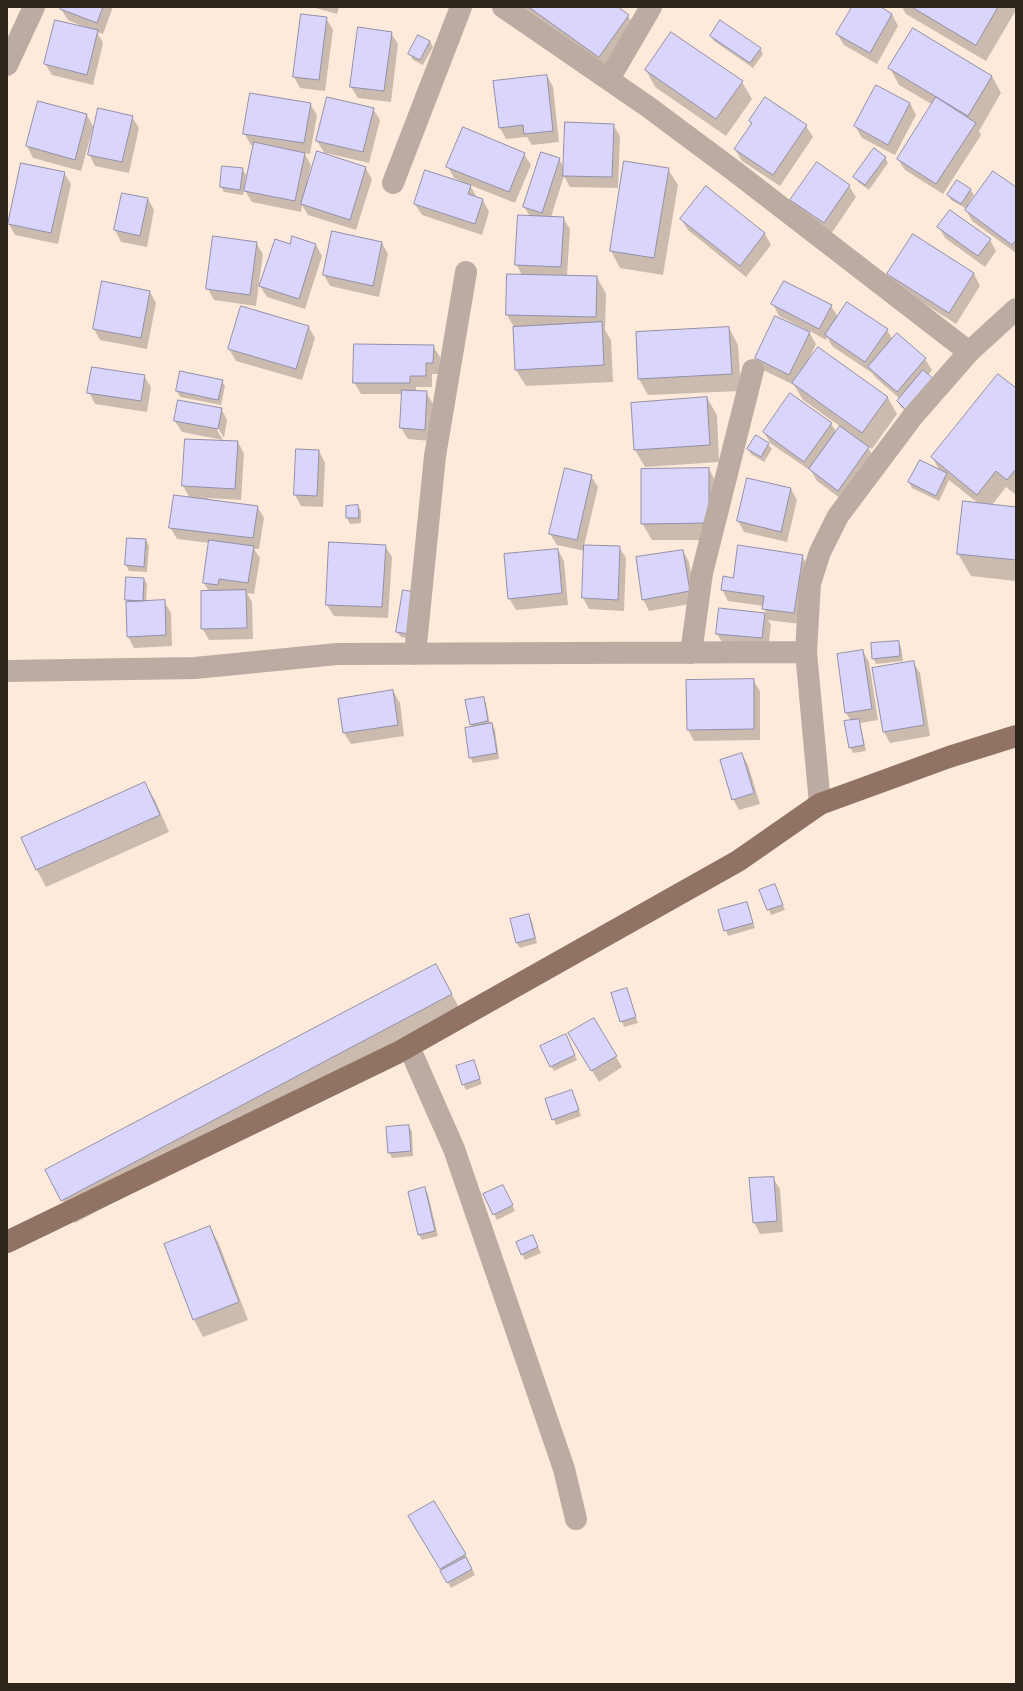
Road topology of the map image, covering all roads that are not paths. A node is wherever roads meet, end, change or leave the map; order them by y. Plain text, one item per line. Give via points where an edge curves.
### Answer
1 (34, 7) edge
2 (461, 7) edge
3 (503, 7) edge
4 (650, 7) edge
5 (7, 65) edge
6 (609, 79) junction
7 (393, 183) dead end
8 (466, 272) dead end
9 (1016, 308) edge
10 (969, 352) junction
11 (753, 370) dead end
12 (806, 652) junction
13 (691, 653) junction
14 (415, 654) junction
15 (7, 671) edge
16 (1016, 736) edge
17 (820, 804) junction
18 (409, 1047) junction
19 (7, 1242) edge
20 (576, 1519) dead end

1 - 5 street
2 - 7 street
3 - 6 street
4 - 6 street
6 - 10 street via 737,173
8 - 14 street via 435,456
9 - 10 street
10 - 12 street via 913,416 838,516 820,552 810,583
11 - 13 street via 702,573
12 - 13 street
12 - 17 street
13 - 14 street
14 - 15 street via 337,654 195,668
16 - 17 main road via 948,757
17 - 18 main road via 738,861
18 - 19 main road
18 - 20 street via 454,1149 564,1470

